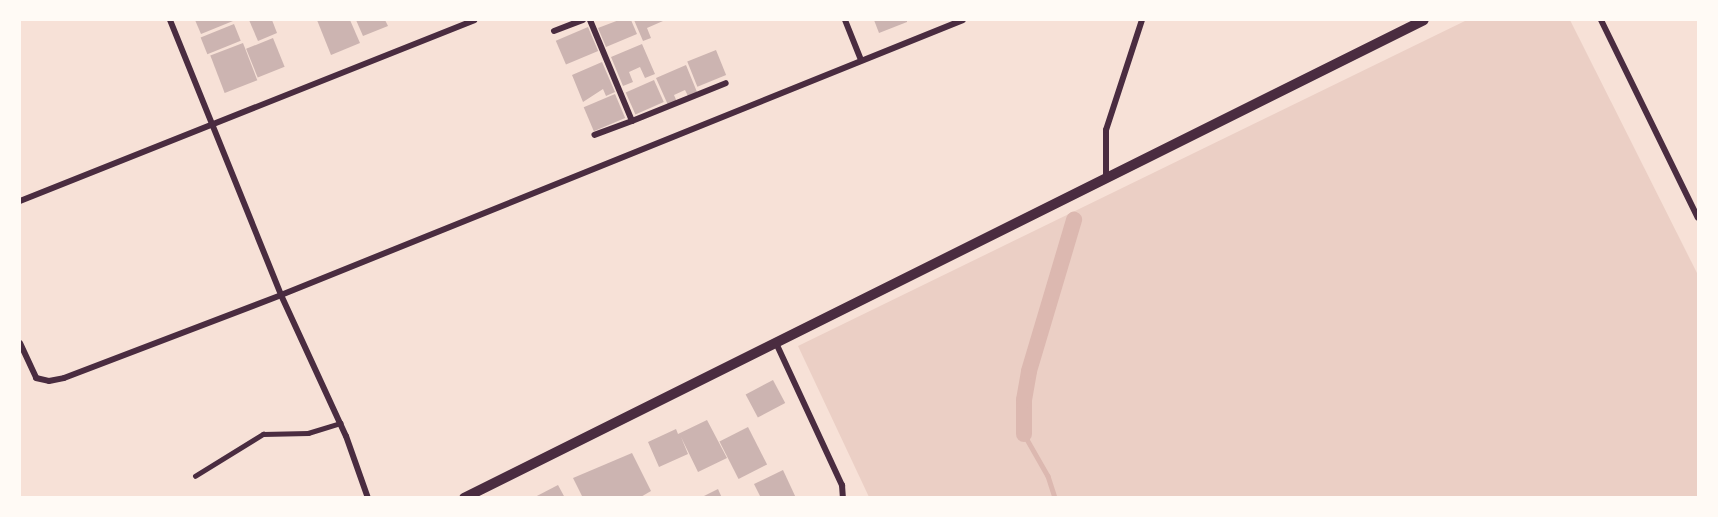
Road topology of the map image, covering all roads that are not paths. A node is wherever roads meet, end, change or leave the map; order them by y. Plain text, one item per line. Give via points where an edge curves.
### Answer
1 (170, 20) edge
2 (474, 20) edge
3 (584, 20) edge
4 (590, 20) edge
5 (845, 20) edge
6 (963, 20) edge
7 (1142, 20) edge
8 (1424, 20) edge
9 (1601, 20) edge
10 (554, 31) dead end
11 (861, 60) junction
12 (726, 83) dead end
13 (632, 121) junction
14 (211, 125) junction
15 (594, 135) dead end
16 (1106, 179) junction
17 (20, 201) edge
18 (1698, 218) edge
19 (281, 295) junction
20 (20, 342) edge
21 (776, 344) junction
22 (340, 423) junction
23 (195, 476) dead end
24 (368, 498) edge
25 (464, 498) edge
26 (843, 498) edge

1 - 14 street
2 - 14 street
3 - 10 street
4 - 13 street
5 - 11 street
6 - 11 street
7 - 16 street via 1106,130
8 - 16 street
9 - 18 street
11 - 19 street
12 - 13 street
13 - 15 street
14 - 17 street
14 - 19 street
16 - 21 street
19 - 20 street via 56,380 42,380 32,374
19 - 22 street
21 - 25 street
21 - 26 street via 842,485
22 - 23 lane via 308,433 263,434
22 - 24 street

